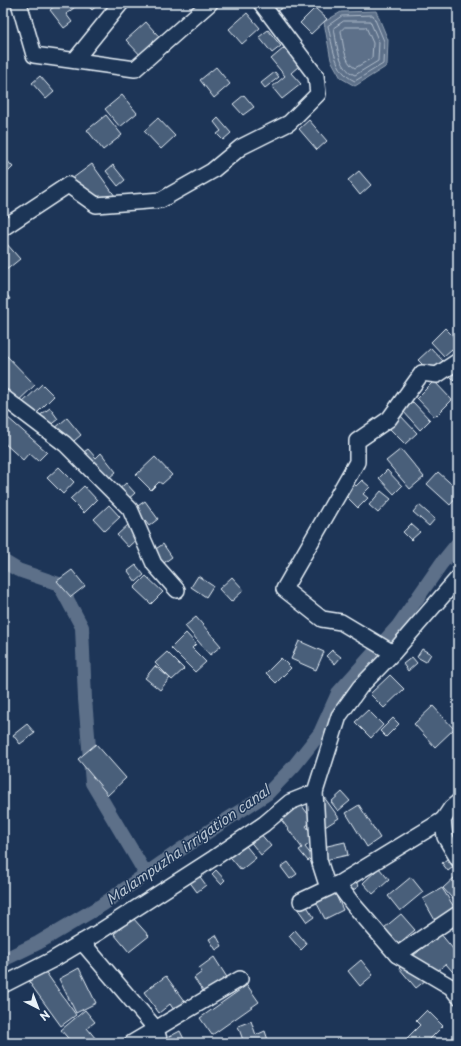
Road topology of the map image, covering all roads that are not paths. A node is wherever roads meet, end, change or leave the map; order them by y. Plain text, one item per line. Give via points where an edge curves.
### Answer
1 (19, 3) edge
2 (121, 3) edge
3 (210, 3) edge
4 (261, 3) edge
5 (75, 60) junction
6 (3, 228) edge
7 (458, 361) edge
8 (3, 397) edge
9 (458, 578) edge
10 (177, 590) dead end
11 (387, 650) junction
12 (315, 792) junction
13 (458, 802) edge
14 (443, 820) junction
15 (458, 859) edge
16 (333, 886) junction
17 (301, 901) dead end
18 (458, 914) edge
19 (82, 942) junction
20 (397, 955) junction
21 (240, 979) dead end
22 (3, 985) edge
23 (458, 996) edge
24 (158, 1036) edge
25 (132, 1043) edge

1 - 5 street via 34,55
2 - 5 street
3 - 5 street via 135,69
4 - 6 street via 316,76 318,94 289,123 241,147 212,171 161,200 96,205 68,185
7 - 11 street via 437,375 422,372 389,419 357,441 357,462 284,589 322,618 341,622
8 - 10 street via 65,444 130,509 154,564
9 - 11 street
11 - 12 street via 339,716
12 - 16 street via 319,860
12 - 19 street via 290,802 264,824 220,854
13 - 14 street
14 - 15 street via 445,836
14 - 16 street
16 - 17 street
16 - 20 street via 352,903
18 - 20 street
19 - 22 street
19 - 24 street
20 - 23 street via 452,987
21 - 24 street
24 - 25 street

